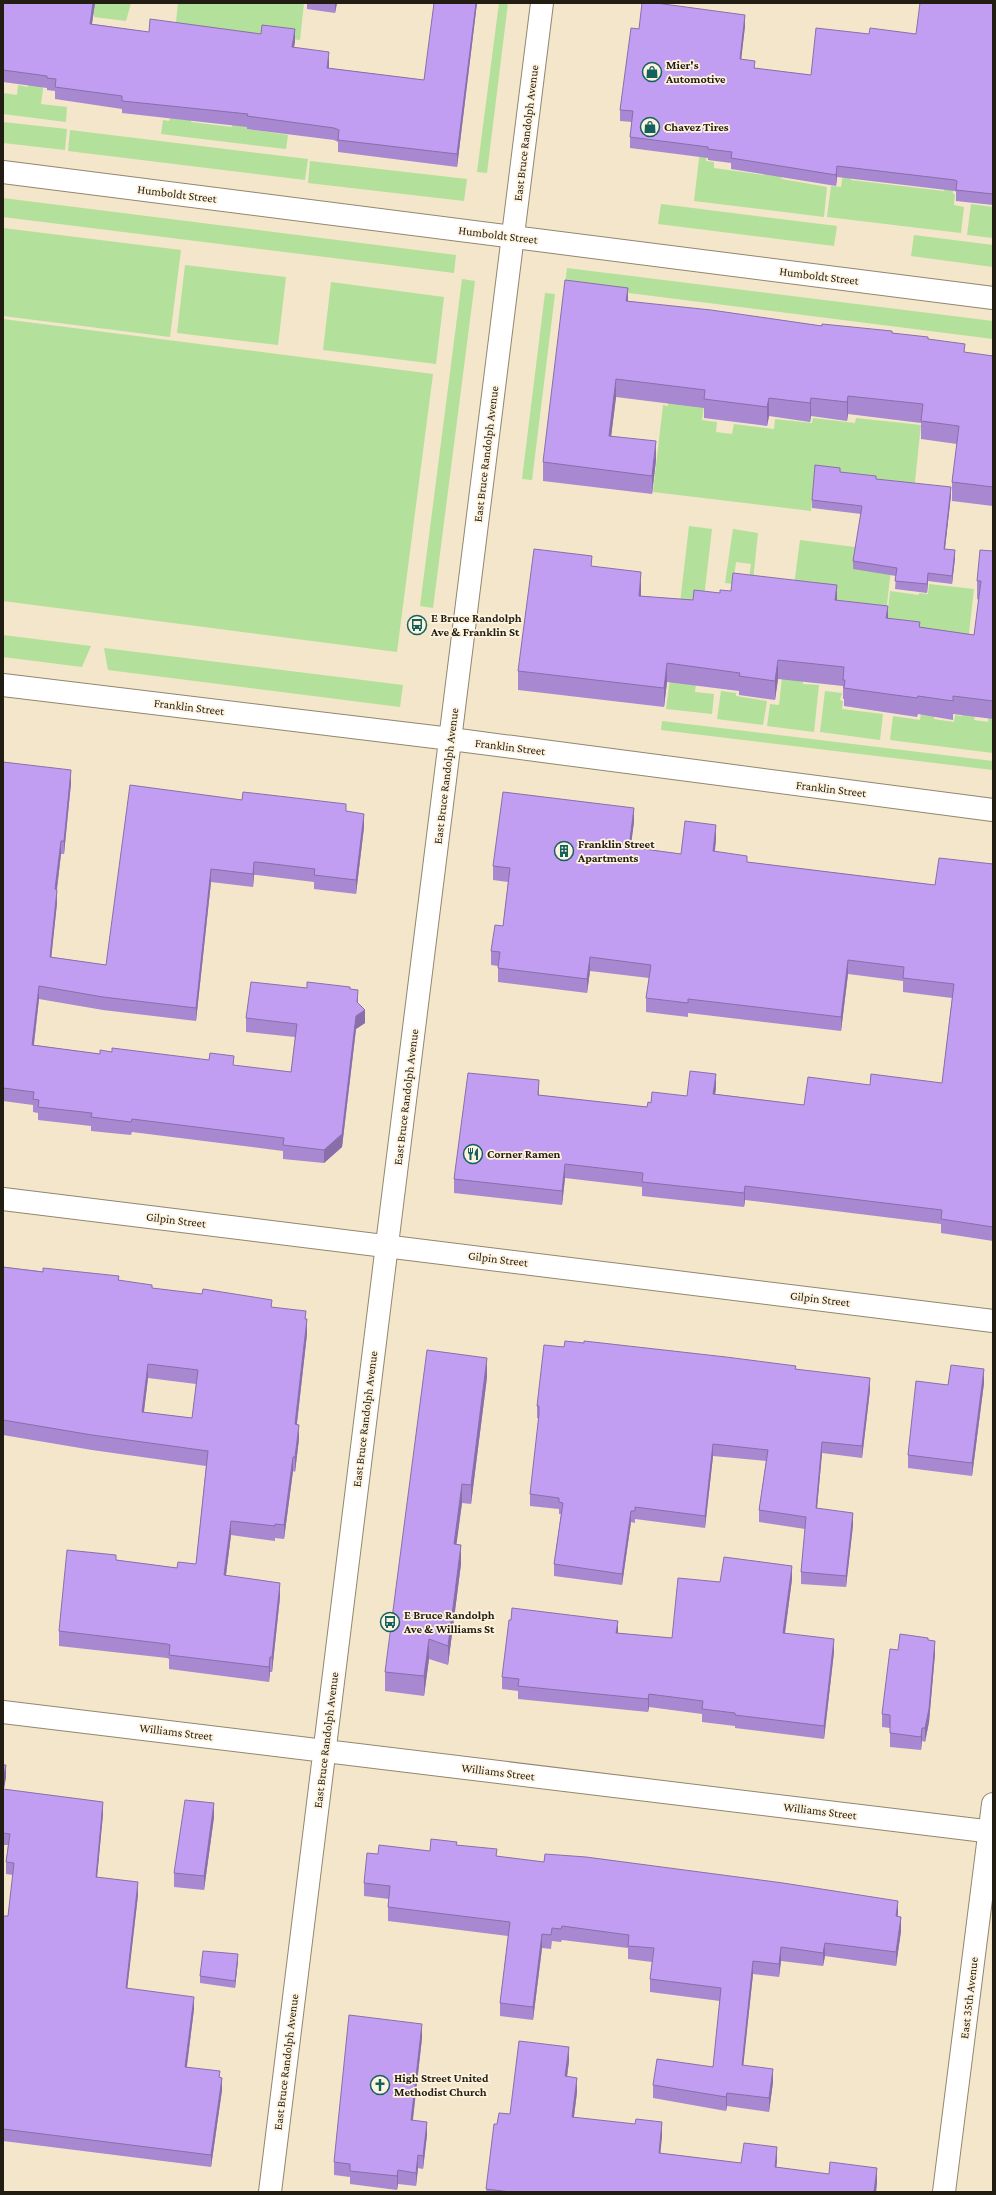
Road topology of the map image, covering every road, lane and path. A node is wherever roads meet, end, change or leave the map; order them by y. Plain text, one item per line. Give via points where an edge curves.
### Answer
1 (542, 3) edge
2 (3, 172) edge
3 (513, 237) junction
4 (993, 298) edge
5 (3, 685) edge
6 (451, 739) junction
7 (993, 810) edge
8 (3, 1199) edge
9 (387, 1245) junction
10 (993, 1321) edge
11 (3, 1712) edge
12 (325, 1750) junction
13 (993, 1804) edge
14 (991, 1831) edge
15 (270, 2192) edge
16 (944, 2192) edge

1 - 3 street, East Bruce Randolph Avenue
2 - 3 street, Humboldt Street
3 - 4 street, Humboldt Street
3 - 6 street, East Bruce Randolph Avenue
5 - 6 street, Franklin Street
6 - 7 street, Franklin Street
6 - 9 street, East Bruce Randolph Avenue
8 - 9 street, Gilpin Street
9 - 10 street, Gilpin Street
9 - 12 street, East Bruce Randolph Avenue
11 - 12 street, Williams Street
12 - 14 street, Williams Street
12 - 15 street, East Bruce Randolph Avenue
13 - 14 street, East 35th Avenue
14 - 16 street, East 35th Avenue

